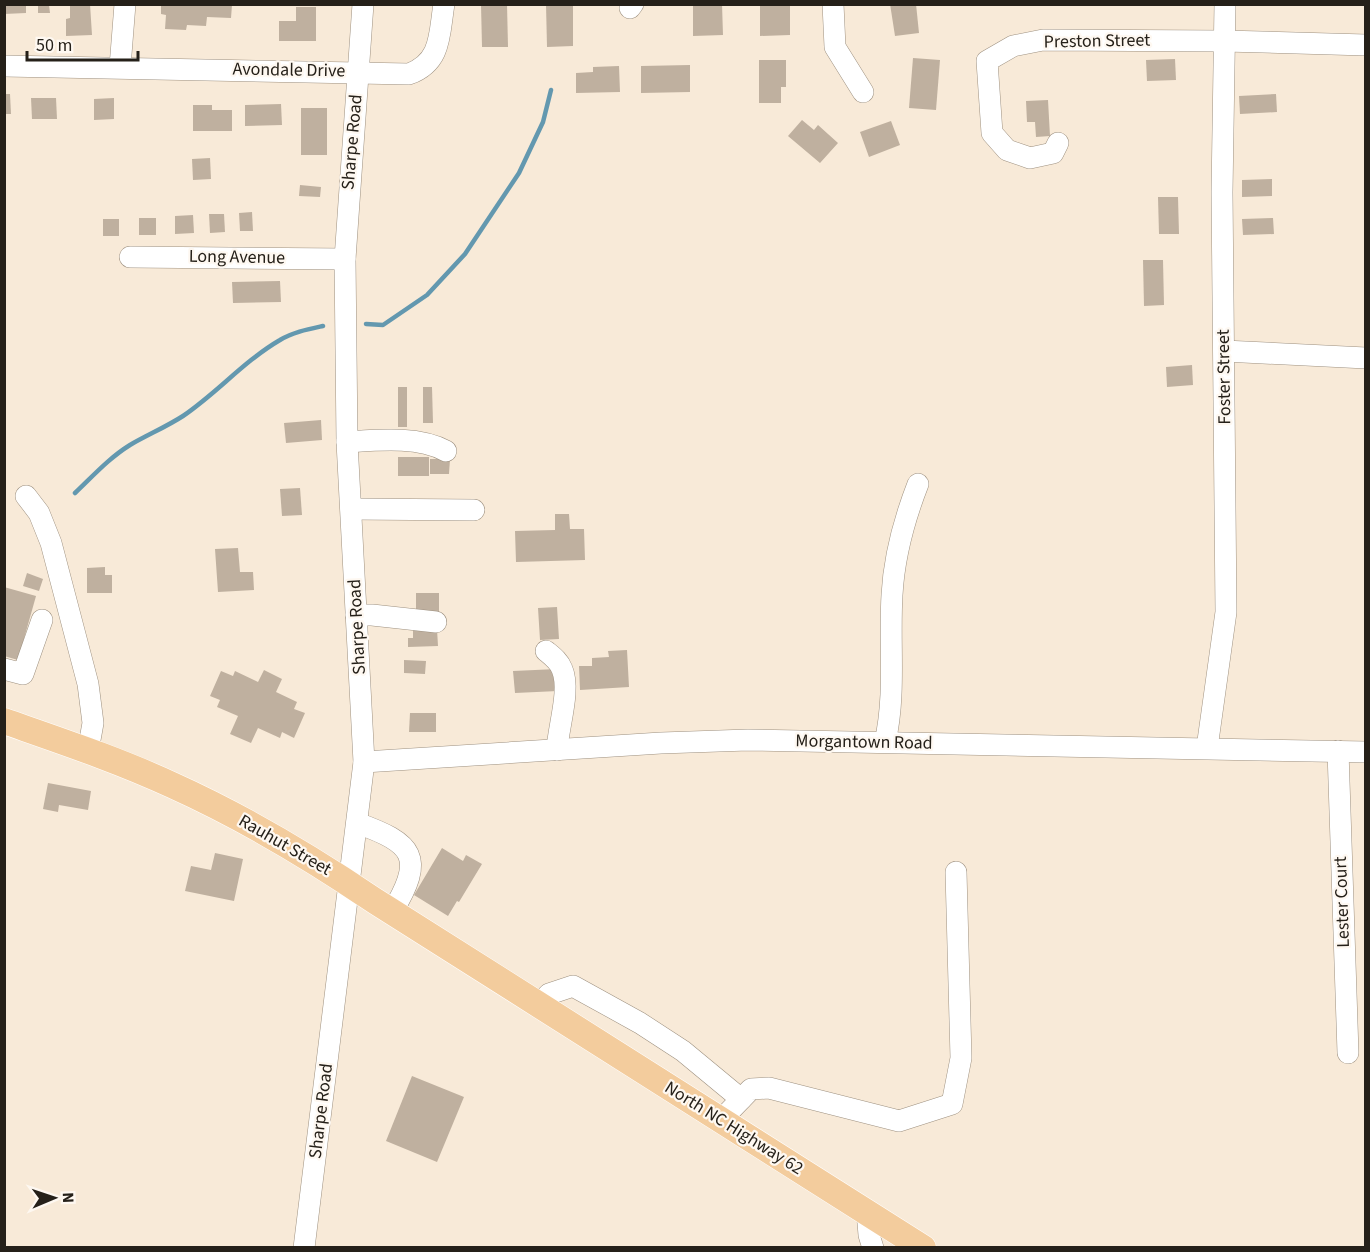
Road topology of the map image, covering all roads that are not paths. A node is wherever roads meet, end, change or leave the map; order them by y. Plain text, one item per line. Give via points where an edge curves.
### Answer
1 (125, 4) edge
2 (363, 4) edge
3 (444, 4) edge
4 (833, 4) edge
5 (1225, 4) edge
6 (1224, 41) junction
7 (1365, 45) edge
8 (4, 66) edge
9 (120, 67) junction
10 (358, 72) junction
11 (863, 92) dead end
12 (1058, 143) dead end
13 (129, 257) dead end
14 (345, 259) junction
15 (1224, 351) junction
16 (1365, 358) edge
17 (347, 442) junction
18 (446, 451) dead end
19 (918, 484) dead end
20 (26, 496) dead end
21 (351, 509) junction
22 (474, 510) dead end
23 (356, 615) junction
24 (42, 620) dead end
25 (436, 622) dead end
26 (546, 651) dead end
27 (4, 669) edge
28 (4, 722) edge
29 (885, 742) junction
30 (1207, 748) junction
31 (557, 750) junction
32 (88, 751) junction
33 (1338, 751) junction
34 (1365, 752) edge
35 (364, 762) junction
36 (357, 823) junction
37 (956, 872) dead end
38 (350, 884) junction
39 (392, 912) junction
40 (541, 1007) junction
41 (1348, 1053) dead end
42 (741, 1099) junction
43 (721, 1120) junction
44 (867, 1211) junction
45 (304, 1248) edge
46 (873, 1248) edge
47 (923, 1248) edge

1 - 9 street
2 - 10 street, Sharpe Road
3 - 10 street, Avondale Drive via 433,57 421,70 409,74
4 - 11 street via 836,47
5 - 6 street, Foster Street
6 - 7 street, Preston Street
6 - 12 street, Preston Street via 1044,40 1012,46 987,61 992,133 1007,150 1030,158 1053,153
6 - 15 street, Foster Street
8 - 9 street, Avondale Drive
9 - 10 street, Avondale Drive
10 - 14 street, Sharpe Road
13 - 14 street, Long Avenue
14 - 17 street, Sharpe Road
15 - 16 street
15 - 30 street, Foster Street via 1226,612
17 - 18 street via 433,444
17 - 21 street, Sharpe Road
19 - 29 street via 894,569 890,718
20 - 32 street via 39,513 51,543 88,684 93,723
21 - 22 street
21 - 23 street, Sharpe Road
23 - 25 street
23 - 35 street, Sharpe Road
24 - 27 street via 22,674
26 - 31 street via 563,671 564,698
28 - 32 main road, Rauhut Street
29 - 30 street, Morgantown Road
29 - 31 street, Morgantown Road via 748,740
30 - 33 street, Morgantown Road
31 - 35 street, Morgantown Road
32 - 38 main road, Rauhut Street via 206,801 318,862
33 - 34 street, Morgantown Road
33 - 41 street, Lester Court
35 - 36 street, Sharpe Road
36 - 38 street, Sharpe Road
36 - 39 street via 385,833 407,850 412,864
37 - 42 street via 961,1058 952,1104 899,1121 769,1088 751,1089
38 - 39 main road, Rauhut Street
38 - 45 street, Sharpe Road
39 - 40 main road, Rauhut Street
40 - 42 street via 549,994 573,986 683,1051
40 - 43 main road, North NC Highway 62
42 - 43 street
43 - 44 main road, North NC Highway 62
44 - 46 street
44 - 47 main road, North NC Highway 62

